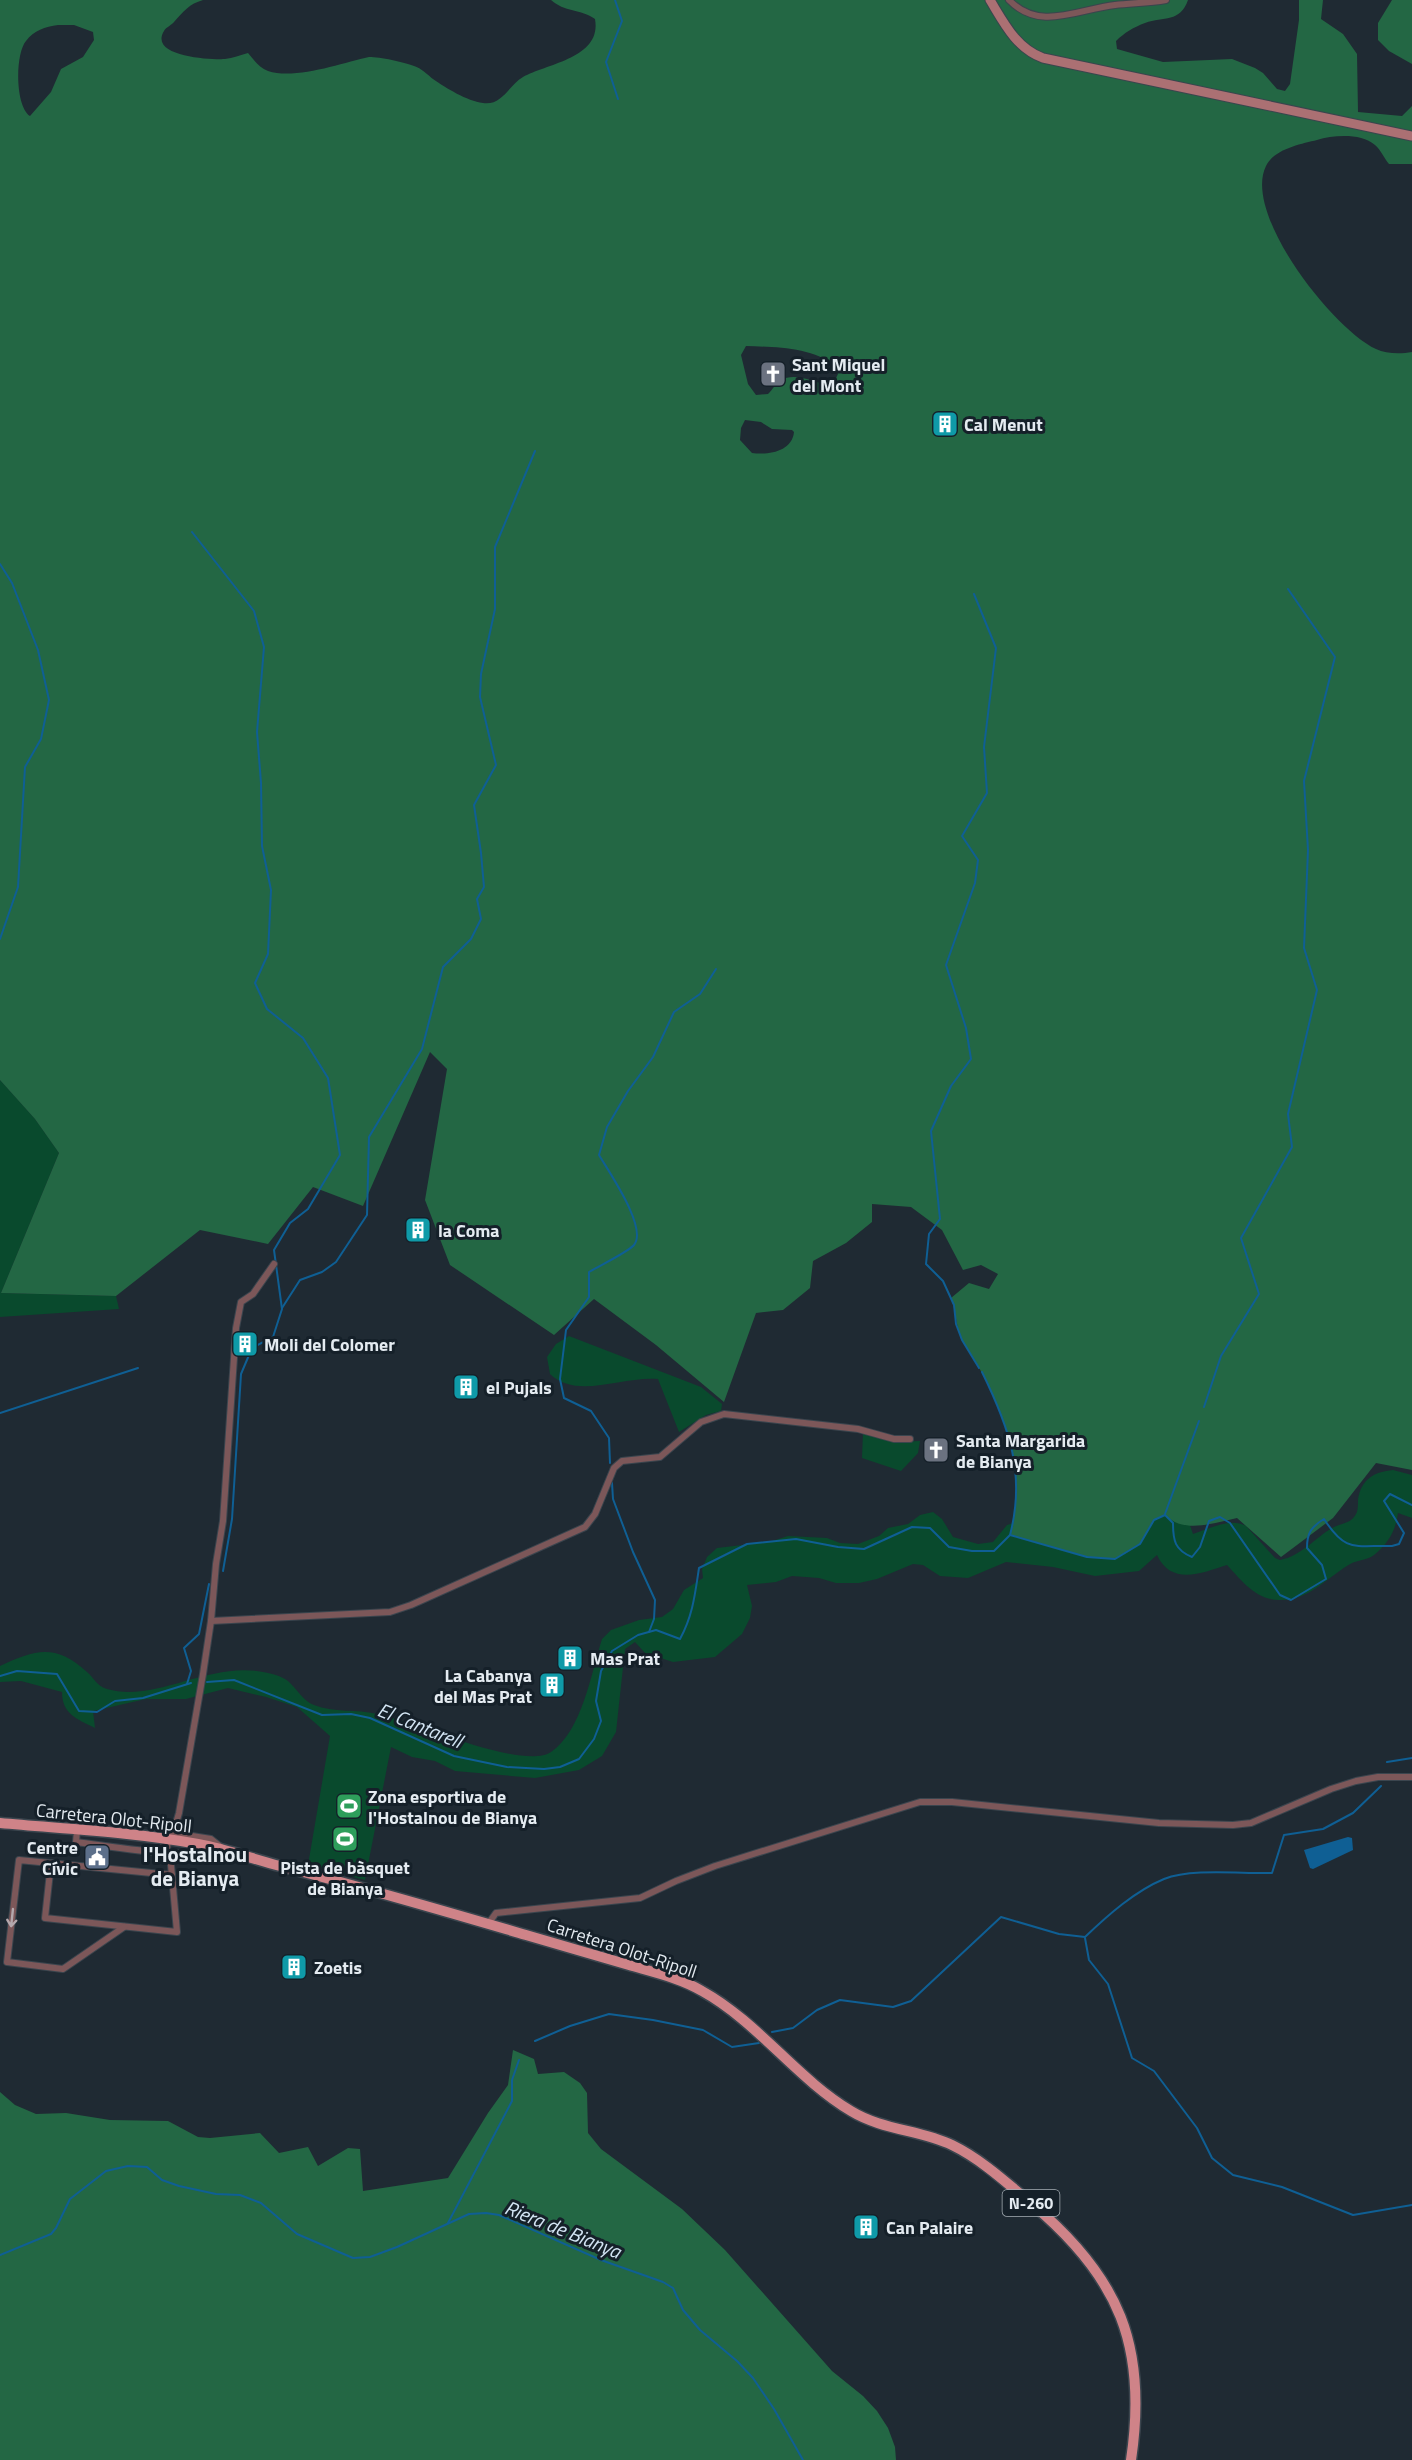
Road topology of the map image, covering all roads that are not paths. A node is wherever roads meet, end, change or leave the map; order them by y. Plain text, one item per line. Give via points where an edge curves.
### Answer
1 (990, 0) edge
2 (1009, 0) edge
3 (1166, 0) edge
4 (1412, 136) edge
5 (274, 1264) dead end
6 (910, 1439) dead end
7 (211, 1621) junction
8 (1412, 1777) edge
9 (0, 1823) edge
10 (76, 1831) junction
11 (173, 1839) junction
12 (213, 1848) junction
13 (226, 1851) junction
14 (179, 1853) junction
15 (168, 1854) junction
16 (51, 1863) junction
17 (171, 1865) junction
18 (172, 1875) junction
19 (488, 1924) junction
20 (124, 1927) junction
21 (1131, 2460) edge

1 - 4 main road via 1017,41 1042,58
2 - 3 street via 1023,11 1048,19 1113,5
5 - 7 street via 253,1294 241,1302 236,1328 223,1521
6 - 7 street via 724,1414 701,1422 660,1457 622,1461 614,1468 595,1514 585,1527 411,1605 390,1612
7 - 11 street
8 - 19 street via 1356,1781 1251,1823 1233,1825 1159,1823 920,1802 715,1866 640,1898 495,1913
9 - 10 main road, Carretera Olot-Ripoll / N-260
10 - 11 main road, Carretera Olot-Ripoll / N-260
10 - 15 street via 76,1842
11 - 12 main road, Carretera Olot-Ripoll / N-260
11 - 13 street via 211,1839
11 - 14 street
11 - 15 street
12 - 13 main road, Carretera Olot-Ripoll / N-260
12 - 14 street via 209,1852
13 - 19 main road, Carretera Olot-Ripoll / N-260
14 - 15 street
14 - 17 street
15 - 17 street
16 - 18 street
16 - 20 street via 45,1918
16 -> 20 street via 18,1860 7,1962 63,1969
17 - 18 street
18 - 20 street via 177,1932
19 - 21 main road, Carretera Olot-Ripoll / N-260 via 690,1984 729,2008 852,2112 954,2146 1003,2179 1073,2240 1112,2296 1134,2365 1136,2410

